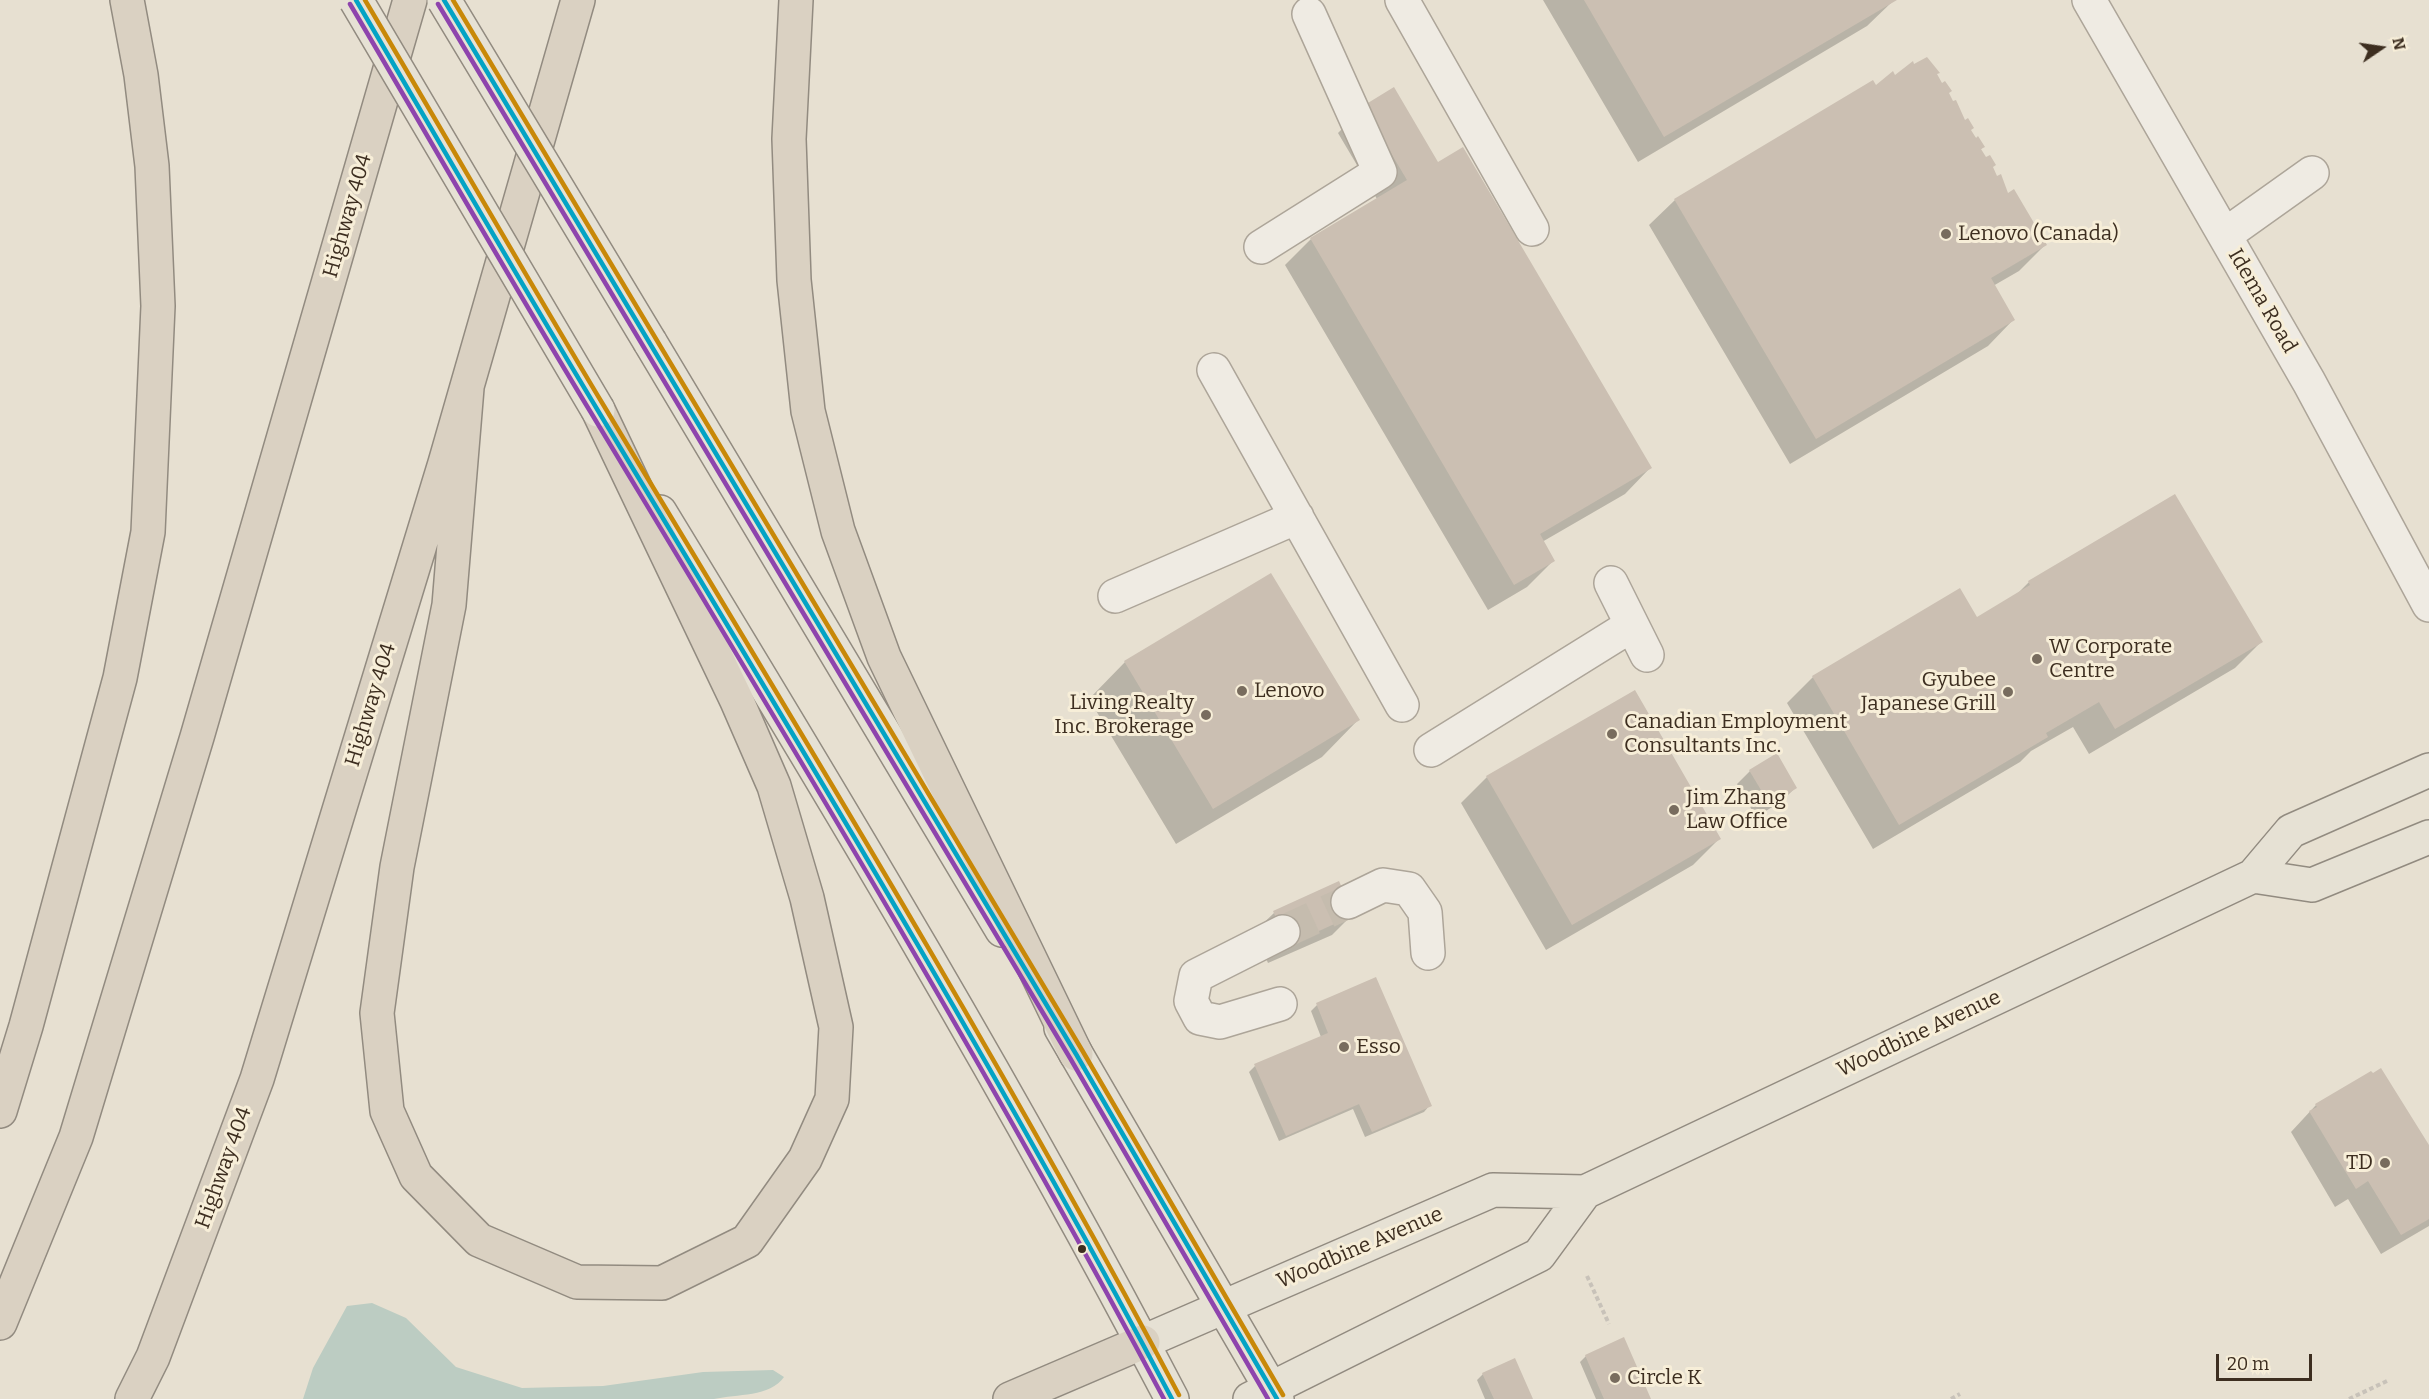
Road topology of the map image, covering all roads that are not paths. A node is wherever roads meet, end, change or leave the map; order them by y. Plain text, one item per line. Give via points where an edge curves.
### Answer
1 (126, 0) edge
2 (356, 0) edge
3 (410, 0) edge
4 (444, 0) edge
5 (578, 0) edge
6 (795, 0) edge
7 (1402, 0) edge
8 (2089, 0) edge
9 (1309, 14) dead end
10 (2312, 173) dead end
11 (1532, 229) dead end
12 (2224, 235) junction
13 (1261, 247) dead end
14 (1214, 370) dead end
15 (467, 388) junction
16 (598, 410) junction
17 (1297, 517) junction
18 (1611, 583) dead end
19 (1115, 596) dead end
20 (2429, 605) edge
21 (1632, 625) junction
22 (1647, 655) dead end
23 (1402, 705) dead end
24 (1431, 750) dead end
25 (2429, 770) edge
26 (2429, 837) edge
27 (2253, 876) junction
28 (1348, 902) tunnel mouth
29 (1283, 932) tunnel mouth
30 (1428, 953) dead end
31 (1280, 1004) dead end
32 (1076, 1054) junction
33 (0, 1111) edge
34 (1585, 1192) junction
35 (1223, 1307) junction
36 (0, 1323) edge
37 (1143, 1342) junction
38 (1266, 1395) edge
39 (132, 1399) edge
40 (1010, 1399) edge
41 (1172, 1399) edge

1 - 33 highway via 141,75 155,225 158,306 147,532 120,678
2 - 16 main road, bridge
3 - 36 highway, Highway 404 via 197,737 79,1126
4 - 32 main road, bridge
5 - 15 highway, Highway 404
6 - 32 highway via 789,139 794,280 808,411 838,531 884,657
7 - 11 street
8 - 12 street, Idema Road
9 - 13 street via 1380,172
10 - 12 street
12 - 20 street, Idema Road via 2309,382
14 - 17 street
15 - 16 highway via 449,605 397,867 377,1013 387,1111 416,1176 479,1240 577,1282 662,1283 747,1241 806,1159 832,1099 836,1027 807,898 774,786
15 - 39 highway, Highway 404 via 257,1079 153,1357
16 - 37 main road via 989,1063
17 - 19 street
17 - 23 street
18 - 21 street
21 - 22 street
21 - 24 street
25 - 27 main road, Woodbine Avenue via 2291,831
26 - 27 main road via 2312,885
27 - 34 main road, Woodbine Avenue
28 - 30 street via 1383,885 1409,889 1425,912
29 - 31 street via 1196,976 1191,1001 1200,1018 1220,1022
32 - 35 main road
34 - 35 main road, Woodbine Avenue via 1493,1190
34 - 38 main road, Woodbine Avenue via 1539,1255
35 - 37 main road, Woodbine Avenue
35 - 38 main road
37 - 40 highway
37 - 41 main road

